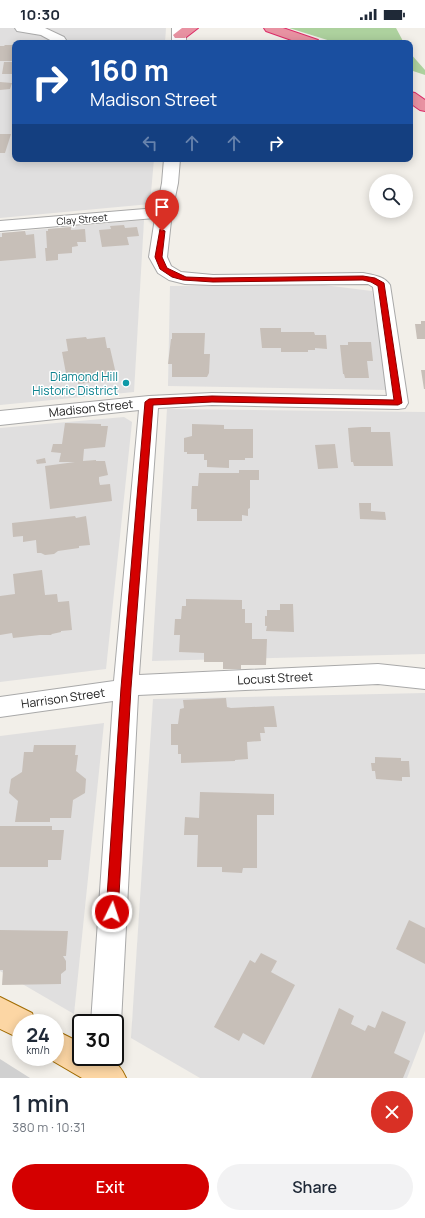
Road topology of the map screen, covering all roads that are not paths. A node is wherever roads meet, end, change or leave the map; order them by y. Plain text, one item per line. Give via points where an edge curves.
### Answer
1 (22, 28) edge
2 (271, 28) edge
3 (58, 40) edge
4 (305, 40) edge
5 (413, 98) edge
6 (425, 107) edge
7 (172, 162) edge
8 (164, 212) junction
9 (0, 226) edge
10 (149, 402) junction
11 (0, 418) edge
12 (425, 679) edge
13 (126, 688) junction
14 (0, 707) edge
15 (0, 1012) edge
16 (107, 1014) edge
17 (12, 1019) edge
18 (64, 1049) edge
19 (106, 1069) edge

1 - 3 street via 45,32
2 - 4 highway
5 - 6 highway
7 - 8 street
8 - 9 street, Clay Street
8 - 10 street, Madison Street via 158,257 164,269 175,276 213,280 363,278 381,285 398,403 212,399
10 - 11 street, Madison Street
10 - 13 street
12 - 13 street, Locust Street via 378,674 144,684
13 - 14 street, Harrison Street
13 - 16 street
15 - 17 main road
18 - 19 main road

